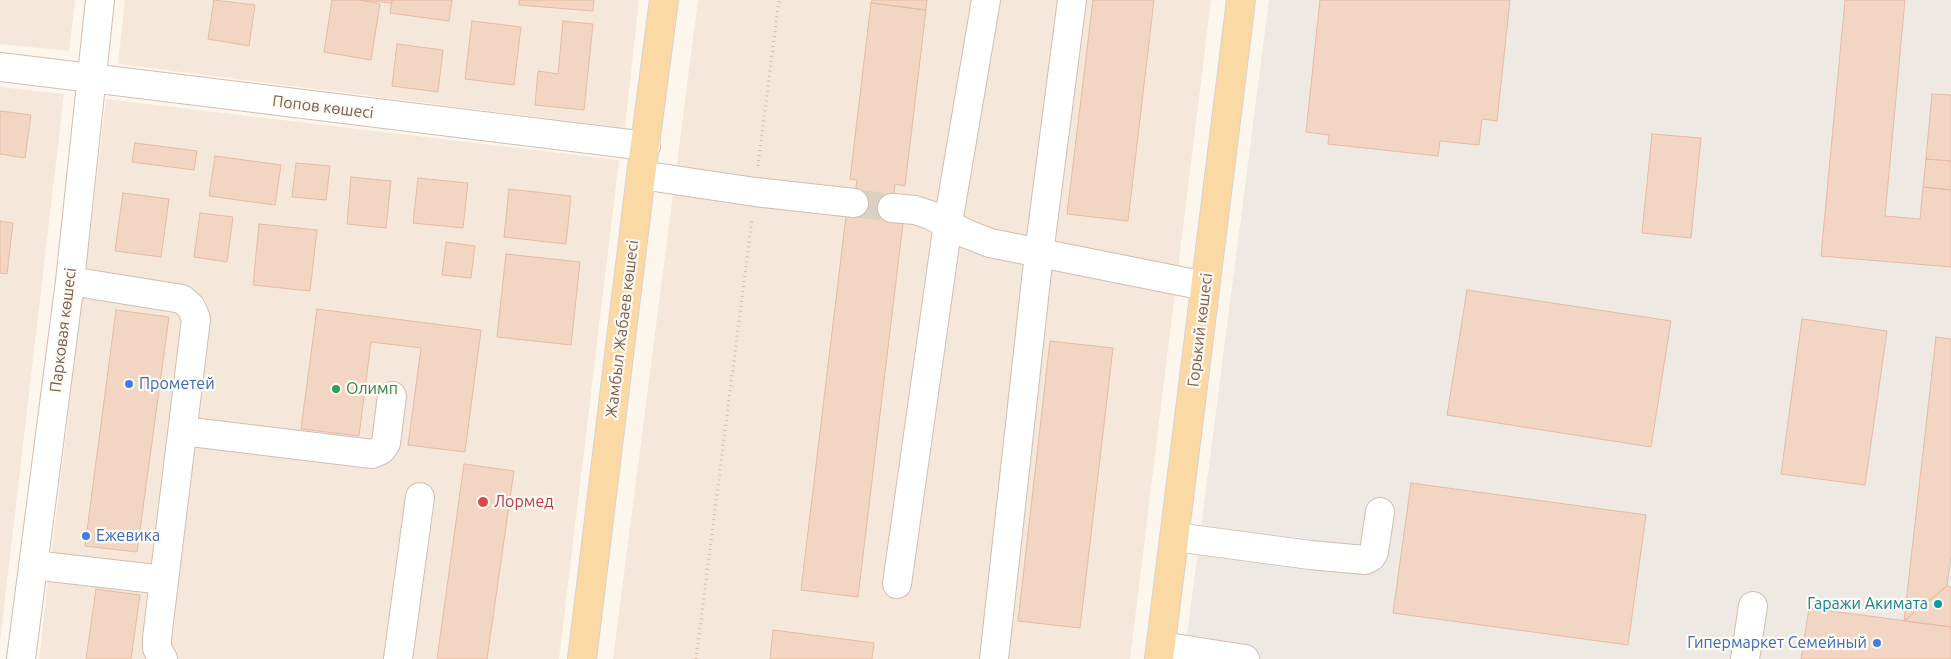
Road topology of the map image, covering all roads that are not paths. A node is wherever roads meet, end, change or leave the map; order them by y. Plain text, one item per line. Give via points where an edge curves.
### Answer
1 (100, 0) edge
2 (664, 0) edge
3 (986, 0) edge
4 (1072, 0) edge
5 (1241, 0) edge
6 (0, 67) edge
7 (90, 78) junction
8 (646, 146) junction
9 (641, 175) junction
10 (854, 204) tunnel mouth
11 (892, 208) tunnel mouth
12 (948, 223) junction
13 (1039, 253) junction
14 (70, 281) junction
15 (1206, 286) junction
16 (392, 396) dead end
17 (183, 431) junction
18 (420, 496) dead end
19 (1380, 512) dead end
20 (1174, 537) junction
21 (33, 565) junction
22 (164, 580) junction
23 (897, 584) dead end
24 (1753, 606) dead end
25 (1160, 652) edge
26 (21, 659) edge
27 (163, 659) edge
28 (398, 659) edge
29 (582, 659) edge
30 (994, 659) edge
31 (1245, 659) edge
32 (1745, 659) edge

1 - 7 street, Парковая көшесі
2 - 8 main road, Жамбыл Жабаев көшесі
3 - 12 street
4 - 13 street
5 - 15 main road, Горький көшесі
6 - 7 street, Попов көшесі
7 - 8 street, Попов көшесі
7 - 14 street, Парковая көшесі
8 - 9 main road, Жамбыл Жабаев көшесі
9 - 10 street
9 - 29 main road, Жамбыл Жабаев көшесі
11 - 12 street via 923,212
12 - 13 street via 990,243
12 - 23 street
13 - 15 street
13 - 30 street
14 - 17 street via 182,299 191,307 196,319
14 - 21 street, Парковая көшесі
15 - 20 main road, Горький көшесі
16 - 17 street via 386,443 372,454
17 - 22 street
18 - 28 street
19 - 20 street via 1374,552 1364,560
20 - 25 main road, Горький көшесі
21 - 22 street
21 - 26 street, Парковая көшесі
22 - 27 street via 157,648
24 - 32 street
25 - 31 street

